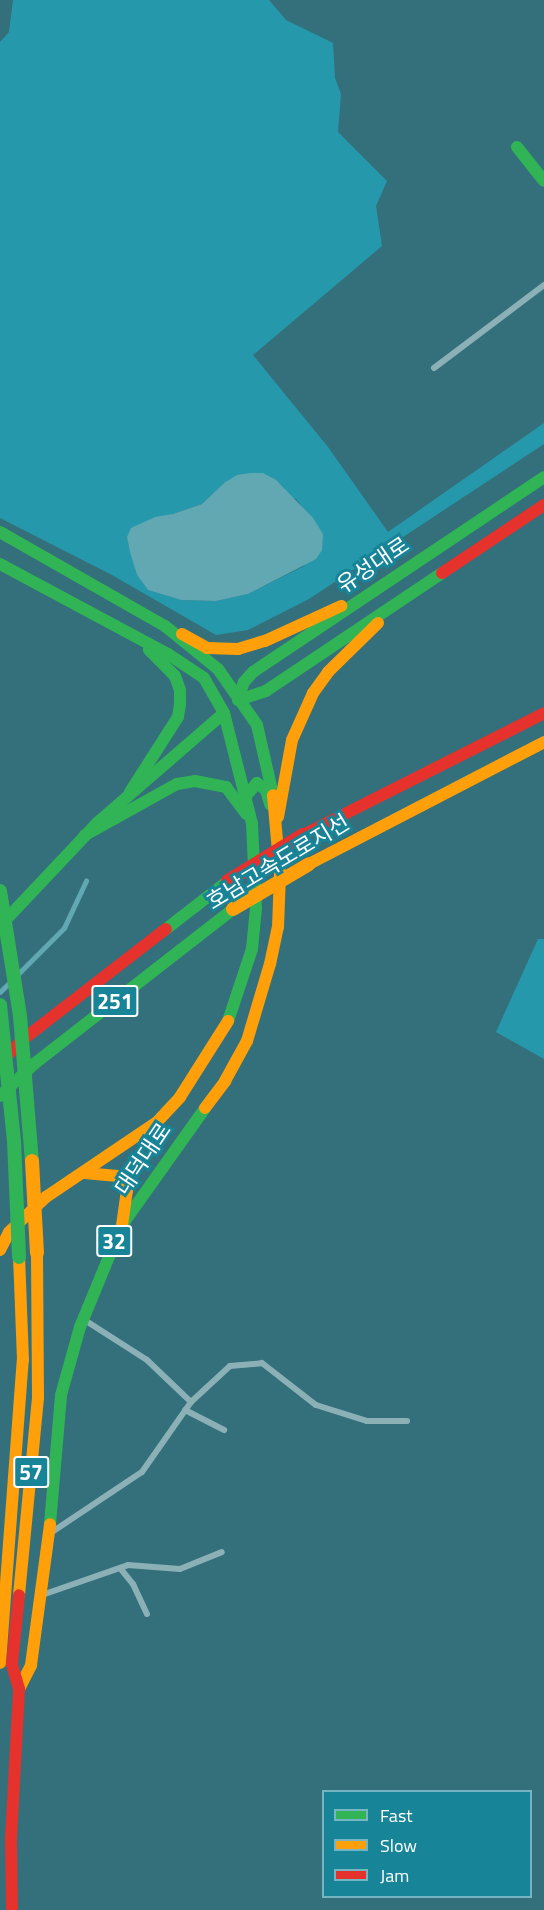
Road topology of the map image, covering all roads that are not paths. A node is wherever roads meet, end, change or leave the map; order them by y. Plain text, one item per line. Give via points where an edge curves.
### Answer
1 (518, 147) dead end
2 (544, 181) edge
3 (544, 285) edge
4 (434, 368) dead end
5 (544, 477) edge
6 (544, 505) edge
7 (0, 532) edge
8 (0, 564) edge
9 (409, 595) junction
10 (367, 596) junction
11 (165, 626) junction
12 (141, 641) junction
13 (238, 700) junction
14 (224, 713) junction
15 (544, 713) edge
16 (544, 742) edge
17 (130, 792) junction
18 (246, 796) junction
19 (252, 824) junction
20 (277, 824) junction
21 (86, 835) junction
22 (0, 891) edge
23 (0, 926) edge
24 (0, 1005) edge
25 (0, 1063) edge
26 (0, 1096) edge
27 (84, 1173) junction
28 (122, 1225) junction
29 (0, 1250) edge
30 (83, 1319) junction
31 (191, 1402) junction
32 (185, 1410) junction
33 (407, 1421) dead end
34 (224, 1430) dead end
35 (49, 1534) junction
36 (222, 1552) dead end
37 (120, 1568) junction
38 (41, 1595) junction
39 (147, 1614) dead end
40 (0, 1663) edge
41 (19, 1689) junction
42 (12, 1910) edge

1 - 2 main road
3 - 4 street
5 - 10 main road, 유성대로 / 32
6 - 9 main road, 유성대로 / 32
7 - 11 main road
8 - 12 main road
9 - 13 main road, 유성대로 / 32 via 266,691
9 - 20 main road, 32 via 361,638 313,693 292,740
10 - 11 main road via 238,649 207,648
10 - 13 main road, 유성대로 / 32 via 253,672 244,682
11 - 13 main road, 대덕대로 via 218,669
12 - 14 main road, 대덕대로 via 204,678
12 - 17 main road via 175,676 180,705 178,717
13 - 14 main road, 유성대로 / 32
13 - 20 main road, 대덕대로 via 257,725 266,754
14 - 17 main road, 유성대로
14 - 18 main road, 대덕대로
15 - 25 main road, 호남고속도로지선 / 251, bridge via 303,835 228,881 21,1041
16 - 26 main road, 호남고속도로지선 / 251, bridge via 309,864 233,909 34,1064
17 - 21 main road, 유성대로
18 - 19 main road, 대덕대로
18 - 20 main road via 257,783 266,790
19 - 21 main road via 226,787 195,781 177,784
19 - 27 main road, 대덕대로 via 256,908 252,949 231,1016 196,1075 157,1122
20 - 28 main road, 대덕대로 / 32 via 278,927 247,1041 225,1081
21 - 23 main road, 유성대로
22 - 41 main road, 대덕대로 / 57, bridge via 28,1093 37,1253 38,1398 12,1664
24 - 40 main road, 57, bridge via 14,1141 23,1360
27 - 28 main road via 118,1176 127,1190
27 - 29 main road, 대덕대로 via 46,1197 9,1232
28 - 30 main road, 대덕대로 / 32
30 - 31 street via 147,1360
30 - 35 main road, 대덕대로 / 32 via 61,1395
31 - 32 street
31 - 33 street via 230,1366 256,1362 316,1405 367,1421
32 - 34 street
32 - 35 street via 142,1472
35 - 38 main road, 대덕대로 / 32
36 - 37 street via 180,1569 142,1565
37 - 38 street
37 - 39 street via 133,1584
38 - 41 main road, 대덕대로 / 32 via 31,1665
41 - 42 main road, 대덕대로 / 32 via 11,1838

